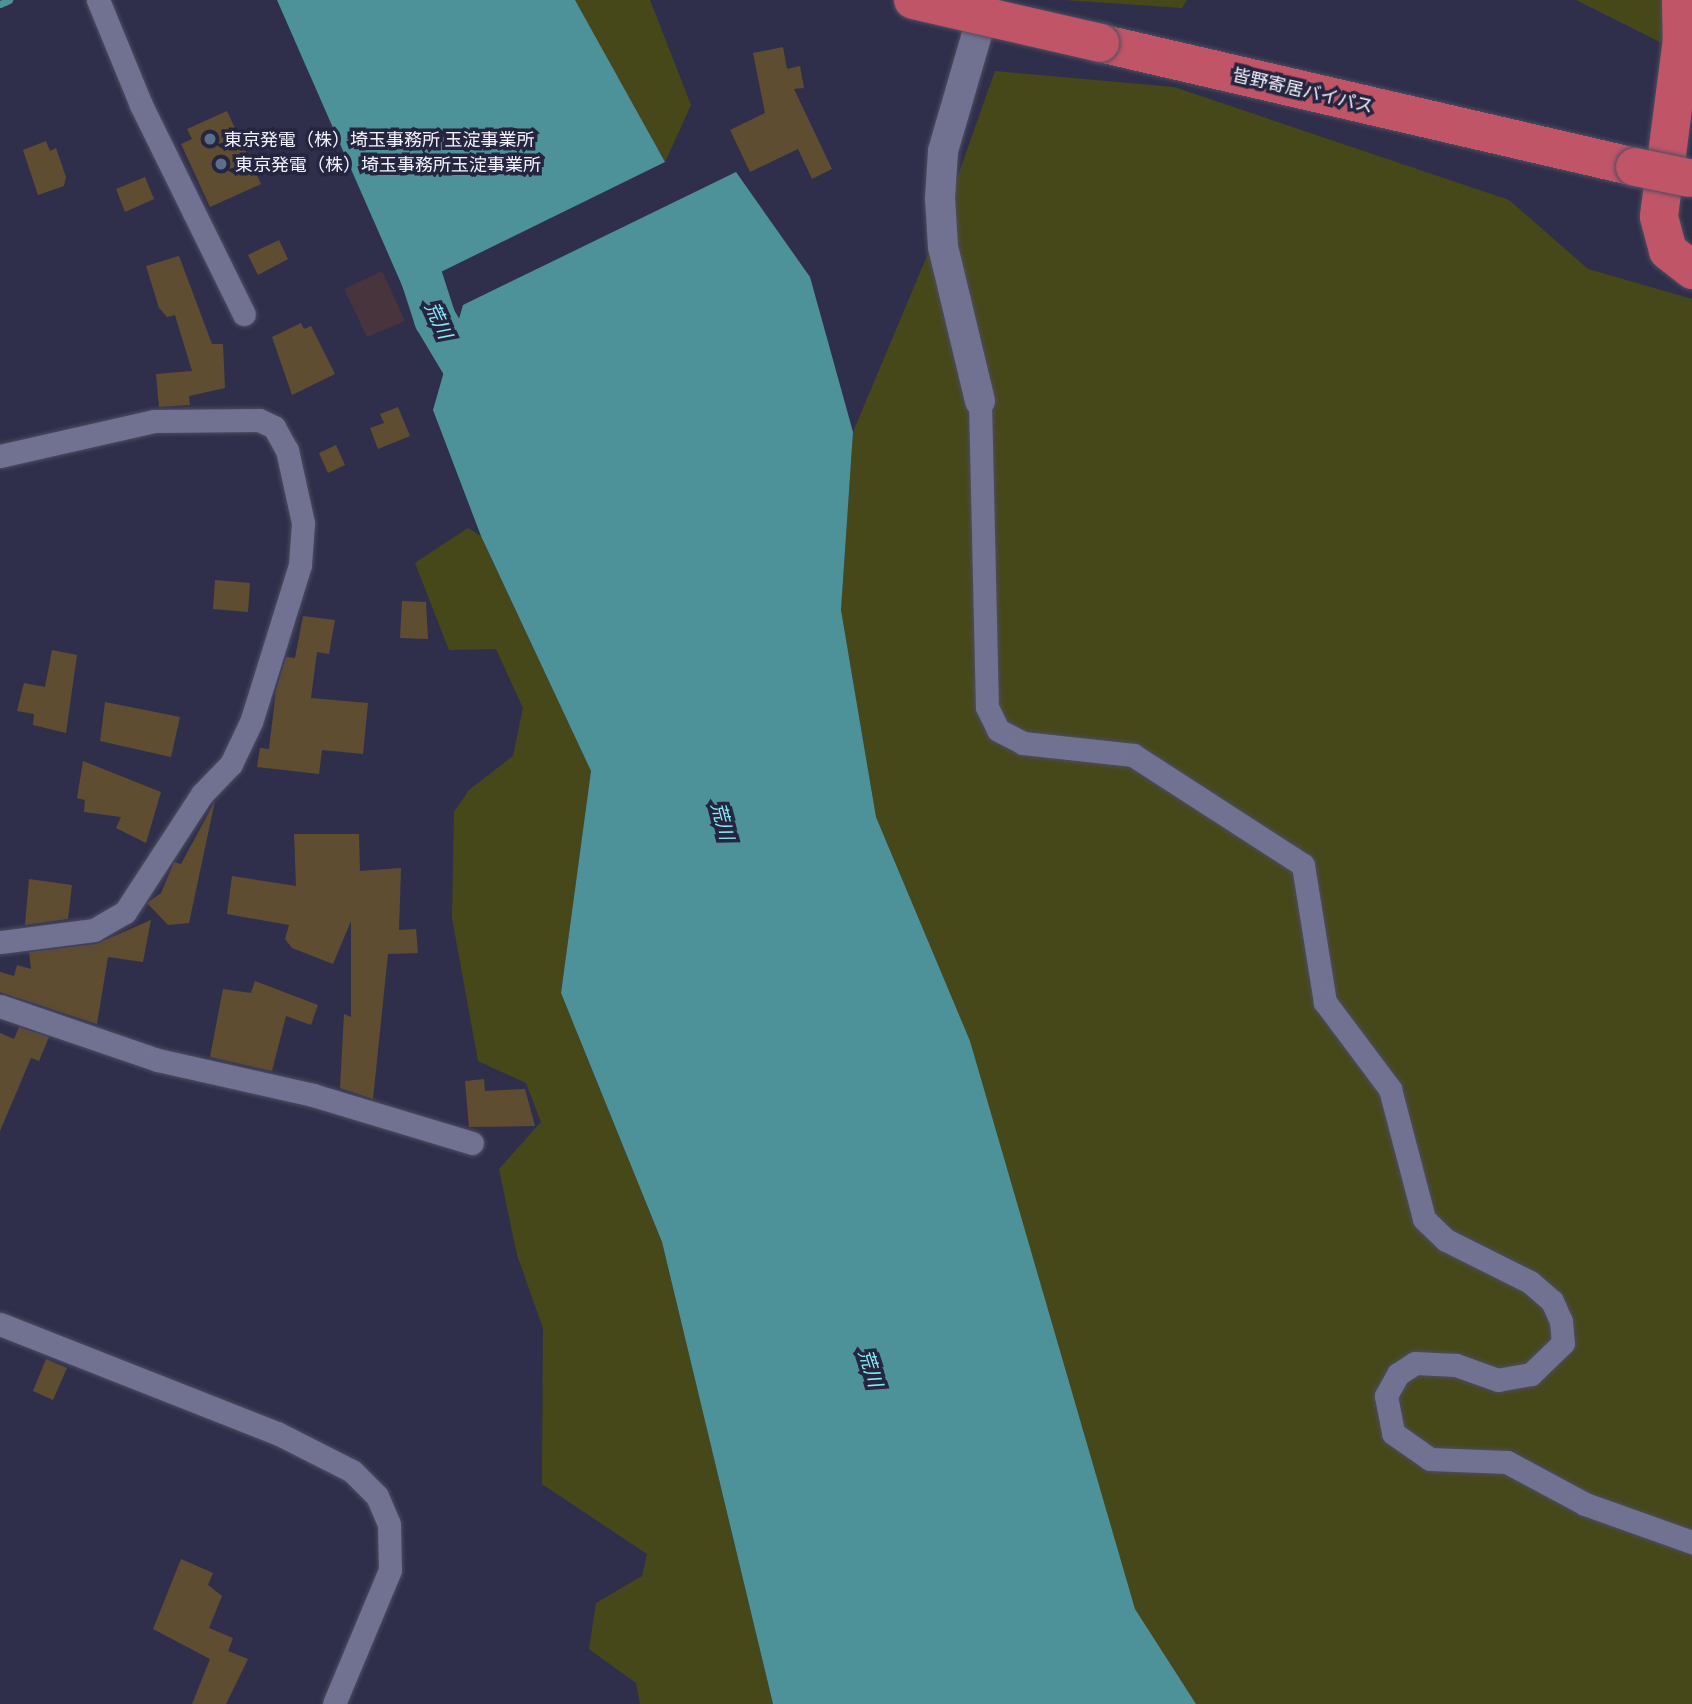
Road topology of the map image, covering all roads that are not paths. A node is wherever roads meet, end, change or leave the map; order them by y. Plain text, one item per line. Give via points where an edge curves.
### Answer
1 (98, 0) edge
2 (913, 0) edge
3 (987, 0) edge
4 (1681, 0) edge
5 (1692, 51) edge
6 (1690, 179) edge
7 (1692, 270) edge
8 (244, 314) dead end
9 (980, 401) joint
10 (0, 456) edge
11 (0, 942) edge
12 (0, 1006) edge
13 (472, 1143) dead end
14 (0, 1324) edge
15 (1692, 1542) edge
16 (334, 1704) edge

1 - 8 street via 141,105
2 - 6 highway, 皆野寄居バイパス, bridge
3 - 9 street via 943,151 940,198 943,247
4 - 5 highway
4 - 7 highway via 1682,40 1659,217 1668,251
9 - 15 street via 987,707 998,730 1023,743 1133,755 1303,865 1325,1002 1390,1089 1424,1219 1446,1240 1530,1282 1552,1301 1561,1321 1563,1343 1531,1374 1497,1380 1456,1365 1415,1363 1398,1374 1386,1396 1392,1433 1430,1459 1507,1462 1585,1504
10 - 11 street via 153,421 259,419 274,427 287,450 299,481 303,523 300,565 251,722 231,764 202,794 125,912 94,930
12 - 13 street via 158,1060 313,1095
14 - 16 street via 276,1433 352,1471 377,1496 389,1524 390,1570

